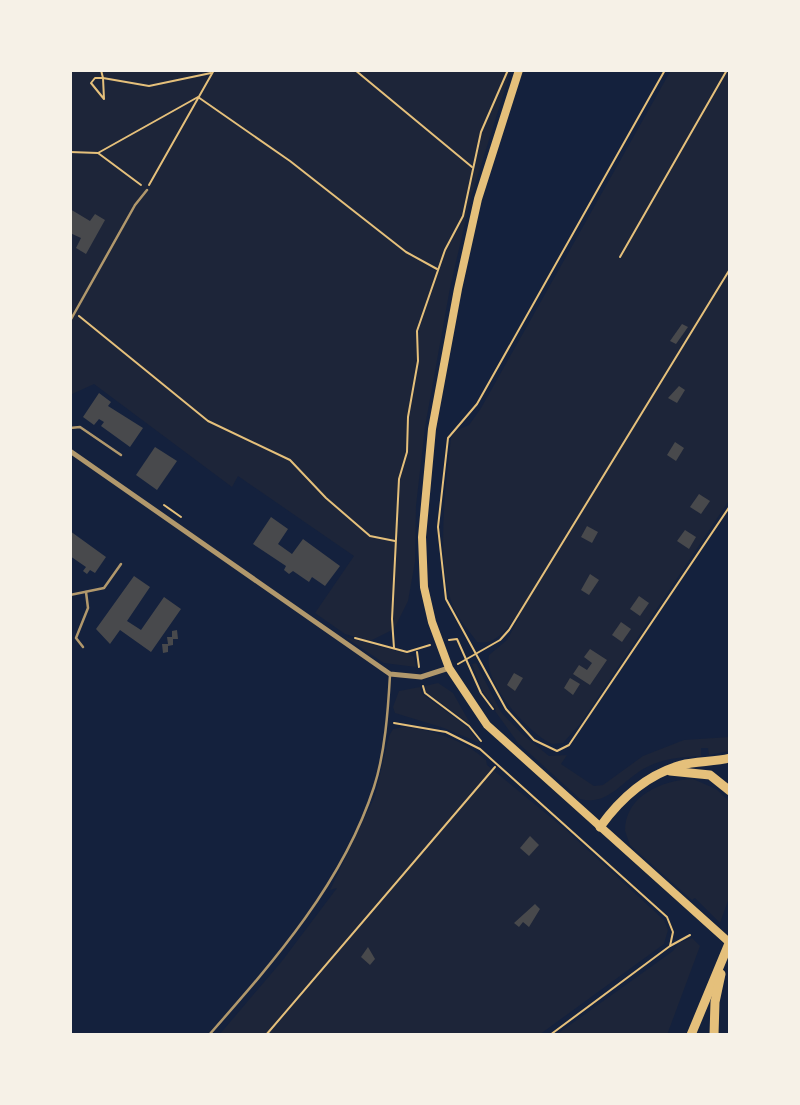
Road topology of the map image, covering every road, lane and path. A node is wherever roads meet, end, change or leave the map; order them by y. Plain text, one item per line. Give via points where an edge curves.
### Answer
1 (101, 70) edge
2 (355, 70) edge
3 (508, 70) edge
4 (519, 70) edge
5 (664, 70) edge
6 (726, 70) edge
7 (213, 71) edge
8 (103, 78) junction
9 (198, 97) junction
10 (70, 152) edge
11 (98, 153) junction
12 (473, 168) junction
13 (147, 190) junction
14 (620, 257) dead end
15 (438, 269) junction
16 (730, 269) edge
17 (75, 313) junction
18 (70, 321) edge
19 (70, 428) edge
20 (70, 451) edge
21 (121, 455) dead end
22 (730, 506) edge
23 (396, 541) junction
24 (121, 564) dead end
25 (86, 592) junction
26 (70, 595) edge
27 (347, 636) dead end
28 (438, 642) junction
29 (83, 647) dead end
30 (394, 649) junction
31 (416, 651) junction
32 (476, 654) junction
33 (468, 659) junction
34 (449, 668) junction
35 (390, 674) junction
36 (421, 677) junction
37 (493, 709) dead end
38 (384, 724) junction
39 (481, 741) dead end
40 (730, 758) edge
41 (495, 766) junction
42 (668, 771) junction
43 (730, 791) edge
44 (600, 827) junction
45 (690, 935) dead end
46 (728, 945) edge
47 (670, 946) junction
48 (209, 1035) edge
49 (266, 1035) edge
50 (550, 1035) edge
51 (691, 1035) edge
52 (714, 1035) edge

1 - 8 path
2 - 12 path
3 - 12 path via 481,132
4 - 28 main road via 478,199 432,429 422,562
5 - 32 path via 477,404 448,438 439,527 442,578 451,612
6 - 14 path
7 - 8 path via 149,86
7 - 9 path
8 - 8 path via 91,83 104,99
9 - 11 path
9 - 13 path
9 - 15 path via 290,161 406,252
10 - 11 path
11 - 13 path
12 - 15 path via 463,216
13 - 17 lane
15 - 23 path via 417,331 418,360 400,479
16 - 32 path via 518,618 500,640
17 - 18 lane
17 - 23 path via 208,421 289,460 370,536
19 - 21 lane via 80,427
20 - 35 street
22 - 32 path via 581,729 563,749 544,747 520,726
23 - 30 path
24 - 25 lane via 104,588
25 - 26 lane
25 - 29 lane via 88,608 76,638
27 - 30 path
28 - 31 path
28 - 33 path via 457,639
28 - 34 main road
30 - 31 path
31 - 36 path
32 - 33 path
33 - 34 path
33 - 37 path via 481,693
34 - 36 street
34 - 44 main road via 487,725
35 - 36 street
35 - 38 lane
36 - 39 path via 425,693 469,726
38 - 41 path via 401,722 446,732 480,749
38 - 48 lane via 375,785 352,842 277,958
40 - 42 main road
41 - 47 path via 519,782 667,917 673,932
41 - 49 path
42 - 43 main road via 710,775
42 - 44 main road via 633,790
44 - 46 main road
45 - 47 path
46 - 51 main road
46 - 52 main road via 715,1002
47 - 50 path

